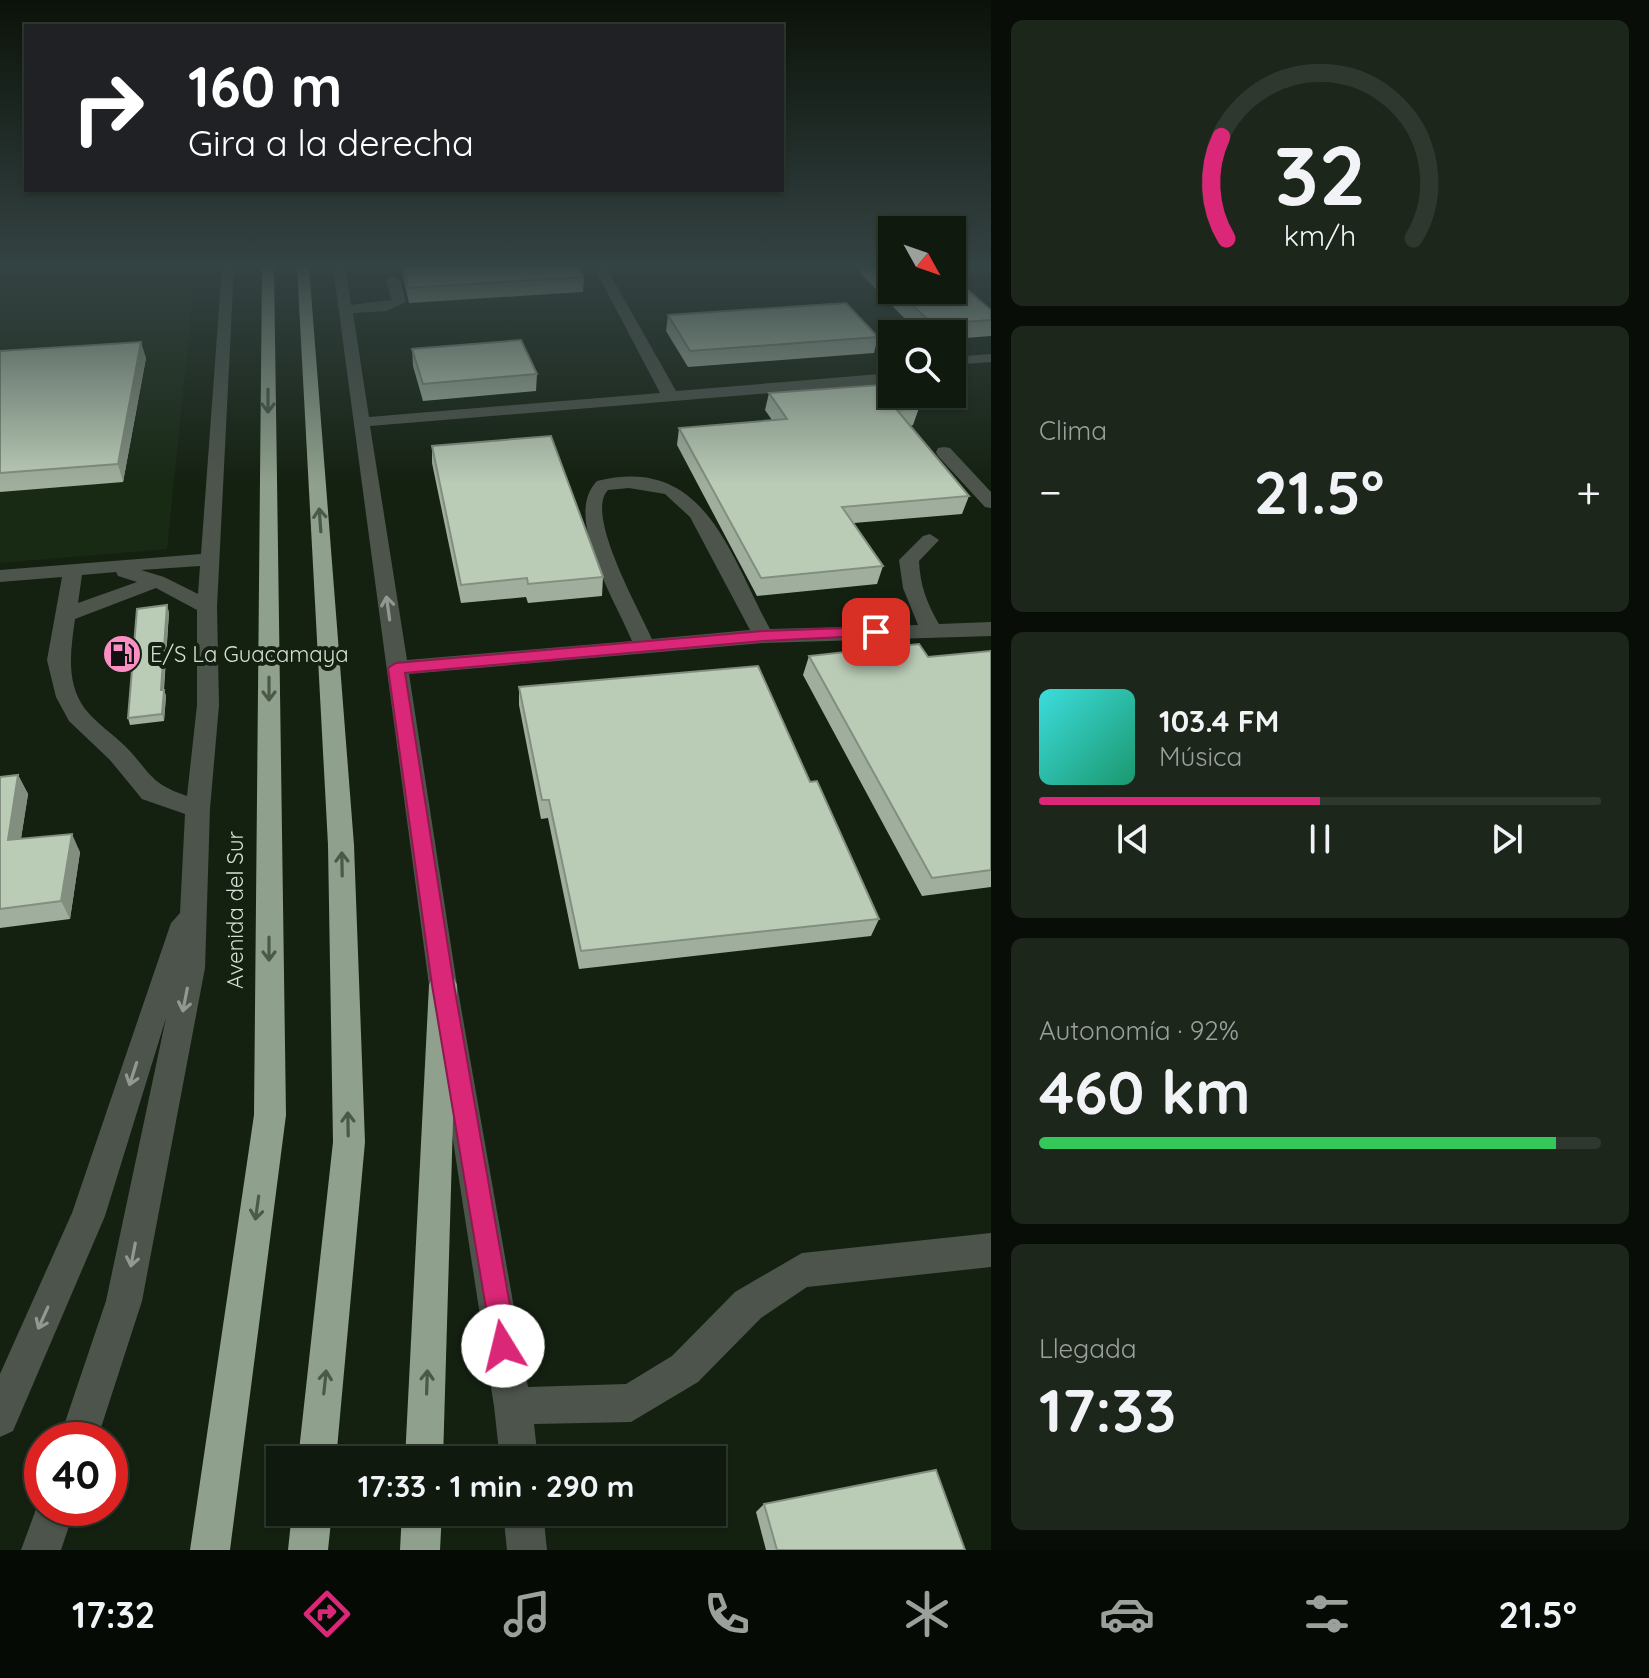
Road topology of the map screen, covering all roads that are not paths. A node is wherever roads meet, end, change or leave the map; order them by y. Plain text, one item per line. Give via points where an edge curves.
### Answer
1 (224, 339) edge
2 (268, 339) edge
3 (308, 339) edge
4 (349, 339) edge
5 (639, 339) edge
6 (991, 358) edge
7 (966, 360) edge
8 (878, 367) edge
9 (991, 370) edge
10 (966, 372) edge
11 (878, 379) edge
12 (667, 390) junction
13 (363, 422) junction
14 (944, 452) dead end
15 (991, 503) edge
16 (930, 540) dead end
17 (210, 559) junction
18 (108, 568) junction
19 (73, 571) junction
20 (0, 576) edge
21 (157, 581) junction
22 (207, 607) junction
23 (66, 615) junction
24 (991, 629) edge
25 (932, 630) junction
26 (763, 636) junction
27 (645, 647) junction
28 (396, 668) junction
29 (198, 809) junction
30 (196, 894) junction
31 (443, 985) junction
32 (991, 1250) edge
33 (513, 1406) junction
34 (0, 1418) edge
35 (84, 1422) edge
36 (318, 1446) edge
37 (425, 1446) edge
38 (517, 1446) edge
39 (49, 1526) edge
40 (311, 1526) edge
41 (421, 1526) edge
42 (524, 1526) edge
43 (41, 1550) edge
44 (210, 1550) edge
45 (308, 1550) edge
46 (420, 1550) edge
47 (527, 1550) edge

1 - 17 street
2 -> 44 highway, Avenida del Sur via 270,1115
36 -> 3 highway via 349,1142 341,845
4 - 13 street
5 - 12 street
6 - 7 street
8 - 12 street
9 - 10 street
11 - 12 street
12 - 13 street
28 -> 13 street
14 - 15 street
16 - 25 street via 909,560 909,582
17 - 18 street
17 - 22 street
18 - 19 street
18 - 21 street
19 - 20 street
19 - 23 street
21 - 22 street
21 - 23 street
22 - 29 street via 208,705
23 - 29 street via 58,660 77,715 151,793
24 - 25 street
25 - 26 street
26 - 27 street
26 - 27 street via 687,501 655,484 603,485 595,494 593,510 599,539
27 - 28 street
28 - 31 street
29 - 30 street
30 -> 34 street via 88,1216
30 -> 35 street via 191,968 124,1301
31 - 33 street
37 -> 31 highway
32 - 33 street via 802,1270 748,1305 685,1369 631,1403
33 - 38 street
39 - 43 street
40 - 45 highway
41 - 46 highway
42 - 47 street

